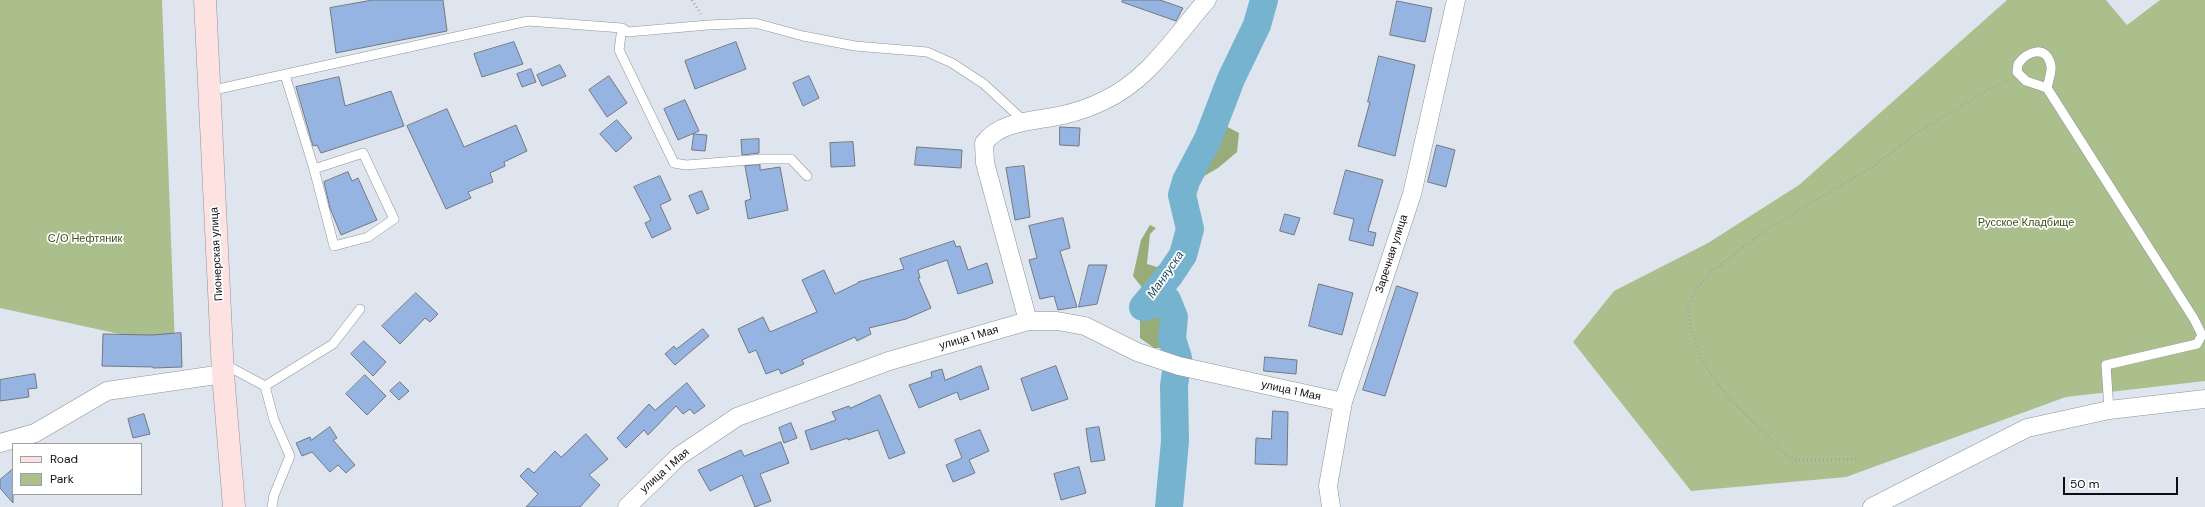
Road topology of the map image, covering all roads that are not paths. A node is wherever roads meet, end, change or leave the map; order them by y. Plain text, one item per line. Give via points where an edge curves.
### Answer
1 (205, 0) edge
2 (1207, 0) edge
3 (1456, 0) edge
4 (622, 28) junction
5 (285, 75) junction
6 (2047, 88) junction
7 (209, 91) junction
8 (1025, 122) junction
9 (314, 169) junction
10 (807, 176) dead end
11 (360, 309) dead end
12 (1028, 321) junction
13 (223, 368) junction
14 (265, 386) junction
15 (2205, 399) edge
16 (1343, 402) junction
17 (2109, 410) junction
18 (0, 443) edge
19 (234, 507) edge
20 (272, 507) edge
21 (627, 507) edge
22 (1331, 507) edge
23 (1872, 507) edge

1 - 7 main road, Пионерская улица
2 - 8 street via 1146,72 1126,88 1103,102 1064,115
3 - 16 street, Заречная улица via 1412,194
4 - 5 lane via 528,21
4 - 8 lane via 628,32 754,23 855,46 927,52 952,63 984,84
4 - 10 lane via 619,50 674,163 791,159
5 - 7 lane
5 - 9 lane
6 - 6 lane via 2051,66 2046,55 2038,51 2029,52 2018,64 2017,72 2021,78
6 - 17 lane via 2202,335 2197,344 2106,365
7 - 13 main road, Пионерская улица
8 - 12 street via 1011,125 988,137 983,149
9 - 9 lane via 334,246 368,237 394,219 363,153
11 - 14 lane via 333,344
12 - 16 street, улица 1 Мая via 1057,321 1085,326 1136,352 1179,366
12 - 21 street, улица 1 Мая via 889,361 737,417 679,456
13 - 14 lane
13 - 18 street via 107,391 35,432
13 - 19 main road, Пионерская улица
14 - 20 lane via 274,420 290,456 274,495
15 - 17 street
16 - 22 street, Заречная улица via 1328,486
17 - 23 street via 2026,428

